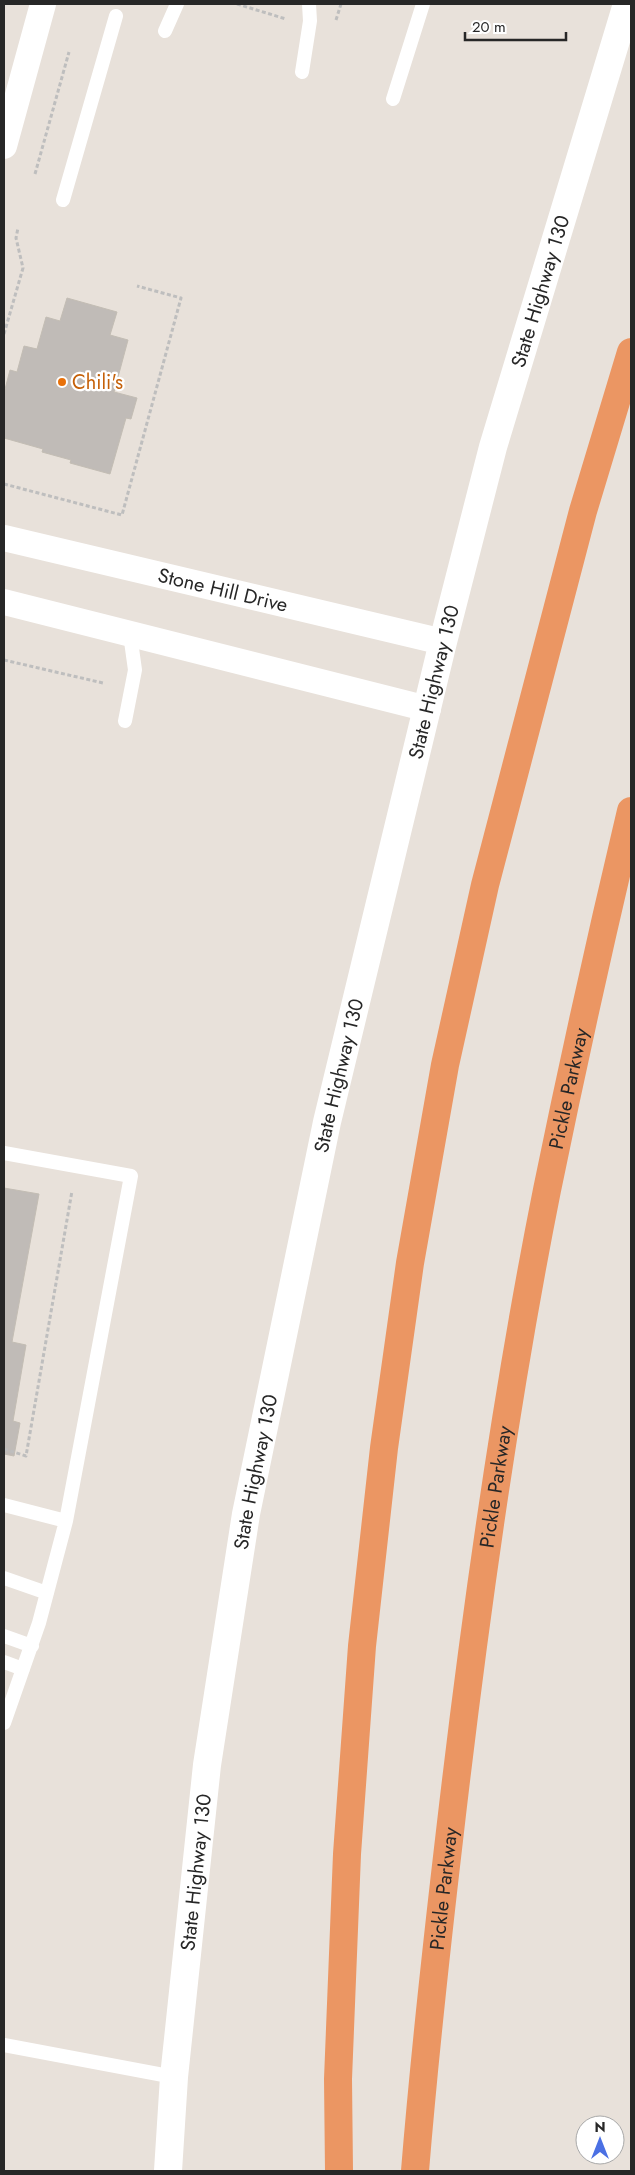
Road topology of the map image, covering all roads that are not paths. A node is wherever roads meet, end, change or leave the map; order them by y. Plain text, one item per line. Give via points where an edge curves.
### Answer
1 (43, 4) edge
2 (177, 4) edge
3 (309, 4) edge
4 (423, 4) edge
5 (627, 4) edge
6 (116, 16) dead end
7 (165, 31) dead end
8 (302, 72) dead end
9 (393, 99) dead end
10 (4, 146) edge
11 (62, 200) dead end
12 (631, 352) edge
13 (4, 538) edge
14 (4, 602) edge
15 (130, 634) junction
16 (443, 642) junction
17 (428, 708) junction
18 (125, 721) dead end
19 (631, 811) edge
20 (4, 1153) edge
21 (4, 1505) edge
22 (66, 1521) junction
23 (4, 1578) edge
24 (47, 1593) junction
25 (4, 1636) edge
26 (32, 1646) junction
27 (4, 1662) edge
28 (23, 1669) junction
29 (10, 1689) edge
30 (4, 1723) edge
31 (4, 2046) edge
32 (174, 2077) junction
33 (168, 2171) edge
34 (339, 2171) edge
35 (415, 2171) edge

1 - 10 street
2 - 7 lane
3 - 8 lane via 310,21
4 - 9 lane
5 - 16 main road, State Highway 130 via 493,447
6 - 11 lane
12 - 34 highway via 583,512 485,885 445,1066 410,1262 384,1448 362,1646 347,1854 338,2079
13 - 16 street, Stone Hill Drive
14 - 15 street
15 - 17 street
15 - 18 lane via 135,670
16 - 17 main road, State Highway 130
17 - 32 main road, State Highway 130 via 327,1122 246,1514 207,1765
19 - 35 highway, Pickle Parkway via 547,1192 504,1432 467,1686 424,2061
20 - 22 lane via 131,1176
21 - 22 lane
22 - 24 lane
23 - 24 lane
24 - 26 lane
25 - 26 lane
26 - 28 lane
27 - 28 lane
28 - 29 lane
29 - 30 lane
31 - 32 lane
32 - 33 main road, State Highway 130

